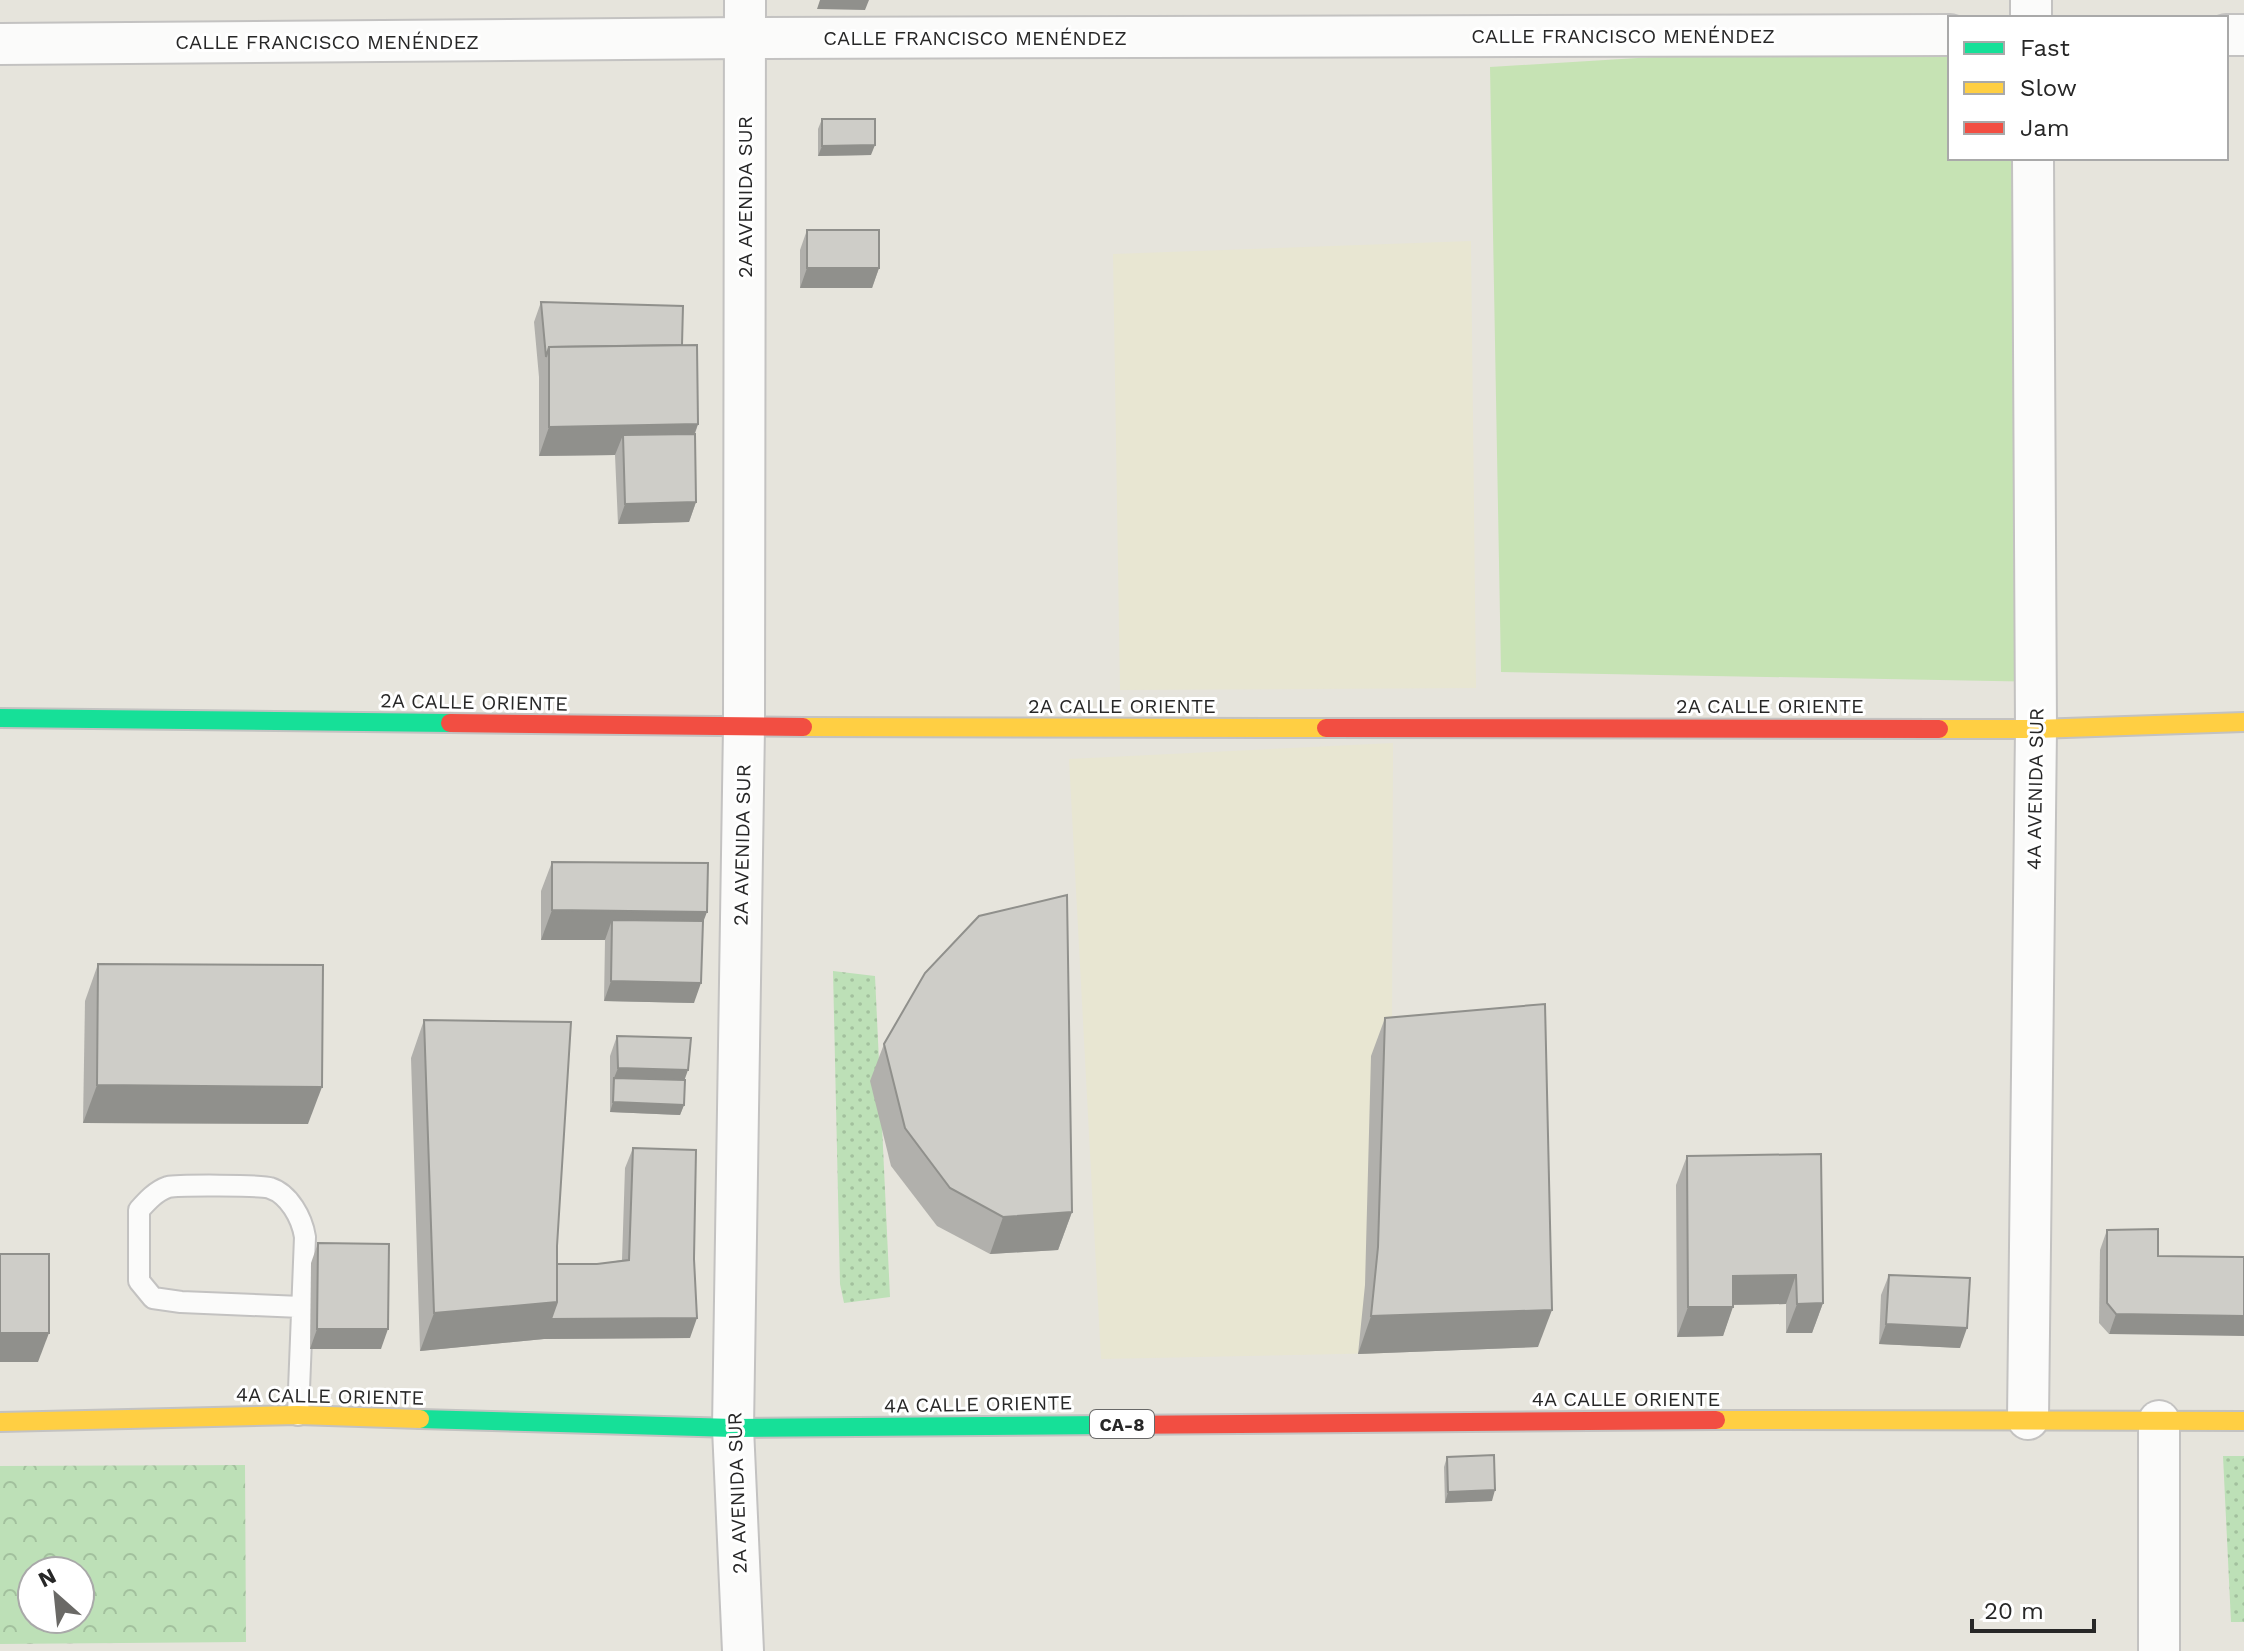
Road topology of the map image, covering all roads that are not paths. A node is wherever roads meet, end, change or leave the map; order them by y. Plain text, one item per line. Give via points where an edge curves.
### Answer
1 (745, 19) edge
2 (1948, 35) edge
3 (0, 44) edge
4 (2033, 160) edge
5 (0, 718) edge
6 (2244, 722) edge
7 (744, 727) junction
8 (2036, 729) junction
9 (301, 1307) junction
10 (298, 1415) junction
11 (2028, 1419) junction
12 (2159, 1421) junction
13 (2244, 1421) edge
14 (0, 1422) edge
15 (1102, 1424) joint
16 (919, 1426) joint
17 (733, 1428) junction
18 (743, 1651) edge
19 (2159, 1651) edge

1 - 2 street, CALLE FRANCISCO MENÉNDEZ
1 - 3 street, CALLE FRANCISCO MENÉNDEZ
1 - 7 street, 2A AVENIDA SUR
4 - 8 street, 4A AVENIDA SUR
5 - 7 main road, 2A CALLE ORIENTE
6 - 8 main road, 2A CALLE ORIENTE
7 - 8 main road, 2A CALLE ORIENTE
7 - 17 street, 2A AVENIDA SUR
8 - 11 street, 4A AVENIDA SUR
9 - 9 lane via 303,1223 294,1207 270,1188 183,1185 152,1196 139,1210 139,1281 153,1298
9 - 10 lane
10 - 14 main road, 4A CALLE ORIENTE
10 - 17 main road, 4A CALLE ORIENTE
11 - 12 main road, 4A CALLE ORIENTE / CA-8
11 - 15 main road, 4A CALLE ORIENTE / CA-8
12 - 13 main road, 4A CALLE ORIENTE / CA-8
12 - 19 street
15 - 16 lane via 1067,1406 960,1407
16 - 17 main road, 4A CALLE ORIENTE
17 - 18 street, 2A AVENIDA SUR

